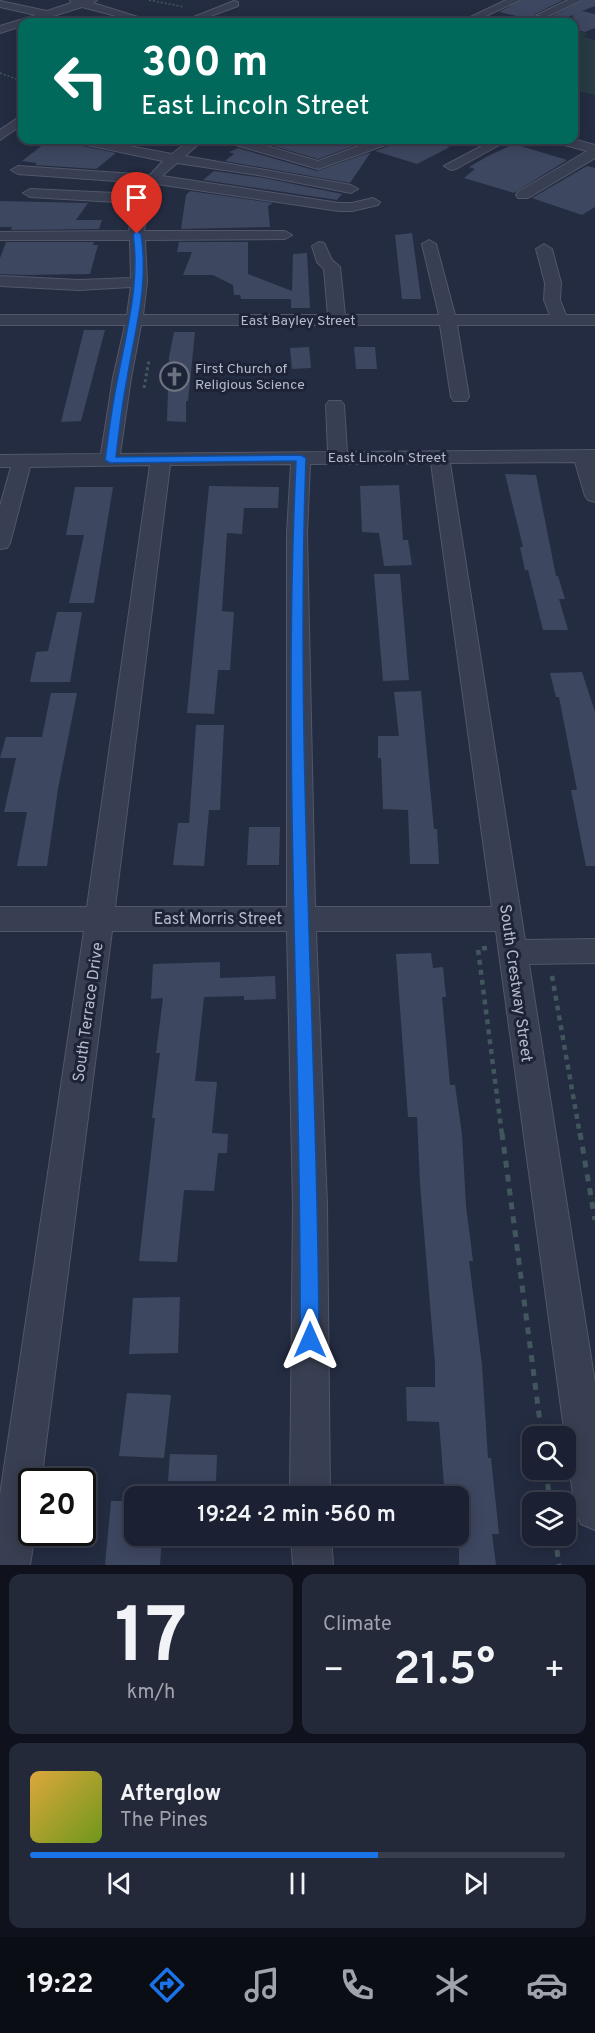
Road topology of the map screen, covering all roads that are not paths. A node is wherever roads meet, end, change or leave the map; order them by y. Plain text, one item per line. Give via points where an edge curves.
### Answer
1 (515, 0) edge
2 (577, 0) edge
3 (81, 1) edge
4 (0, 4) edge
5 (234, 4) dead end
6 (45, 14) junction
7 (483, 14) junction
8 (542, 15) dead end
9 (34, 18) edge
10 (136, 18) edge
11 (197, 18) edge
12 (474, 18) edge
13 (497, 18) edge
14 (18, 24) edge
15 (0, 30) edge
16 (18, 122) edge
17 (0, 136) edge
18 (102, 144) edge
19 (192, 144) edge
20 (247, 144) edge
21 (375, 144) edge
22 (494, 144) edge
23 (574, 144) edge
24 (595, 151) edge
25 (173, 158) junction
26 (451, 166) dead end
27 (18, 170) dead end
28 (153, 179) junction
29 (351, 189) dead end
30 (30, 193) dead end
31 (524, 195) dead end
32 (142, 199) junction
33 (373, 202) dead end
34 (137, 234) junction
35 (285, 235) dead end
36 (0, 236) edge
37 (429, 244) dead end
38 (319, 246) dead end
39 (544, 249) dead end
40 (0, 281) edge
41 (139, 282) junction
42 (3, 320) edge
43 (134, 320) junction
44 (448, 320) junction
45 (560, 320) junction
46 (595, 320) edge
47 (337, 321) junction
48 (0, 338) edge
49 (460, 397) dead end
50 (335, 405) dead end
51 (589, 456) edge
52 (440, 457) junction
53 (301, 458) junction
54 (338, 458) junction
55 (160, 459) junction
56 (110, 460) junction
57 (0, 461) edge
58 (22, 461) junction
59 (595, 496) edge
60 (0, 543) edge
61 (100, 918) junction
62 (0, 919) edge
63 (301, 919) junction
64 (507, 919) junction
65 (595, 951) edge
66 (512, 952) junction
67 (309, 1486) edge
68 (595, 1510) edge
69 (312, 1546) edge
70 (10, 1565) edge
71 (313, 1565) edge

1 - 7 street
2 - 8 street
3 - 6 street
3 - 10 street
4 - 6 street
5 - 11 street
6 - 9 street
7 - 12 street
7 - 13 street
14 - 15 street
16 - 17 street
18 - 25 street
19 - 25 street
20 - 21 street via 318,165
22 - 26 street
23 - 24 street
24 - 31 street
25 - 28 street
25 - 29 street
27 - 28 street
28 - 32 street
28 - 33 street via 339,207
30 - 32 street
32 - 34 street
34 - 35 street
34 - 36 street
34 - 41 street
37 - 44 street
38 - 47 street via 325,262 332,267
39 - 45 street via 553,283 552,300
40 - 41 street via 79,285
41 - 43 street
42 - 43 street, East Bayley Street
42 - 48 street
43 - 47 street, East Bayley Street
43 - 56 street
44 - 45 street, East Bayley Street
44 - 47 street, East Bayley Street
44 - 49 street
45 - 46 street, East Bayley Street
50 - 54 street
51 - 52 street, East Lincoln Street
51 - 59 street
52 - 54 street, East Lincoln Street
52 - 64 street, South Crestway Street
53 - 54 street, East Lincoln Street
53 - 55 street, East Lincoln Street
53 - 63 street via 297,533
55 - 56 street, East Lincoln Street
55 - 61 street, South Terrace Drive
56 - 58 street, East Lincoln Street
57 - 58 street, East Lincoln Street
58 - 60 street
61 - 62 street, East Morris Street
61 - 63 street, East Morris Street
61 - 70 street, South Terrace Drive
63 - 64 street, East Morris Street
63 - 67 street via 310,1205
64 - 66 street, South Crestway Street
65 - 66 street
66 - 68 street, South Crestway Street
69 - 71 street

